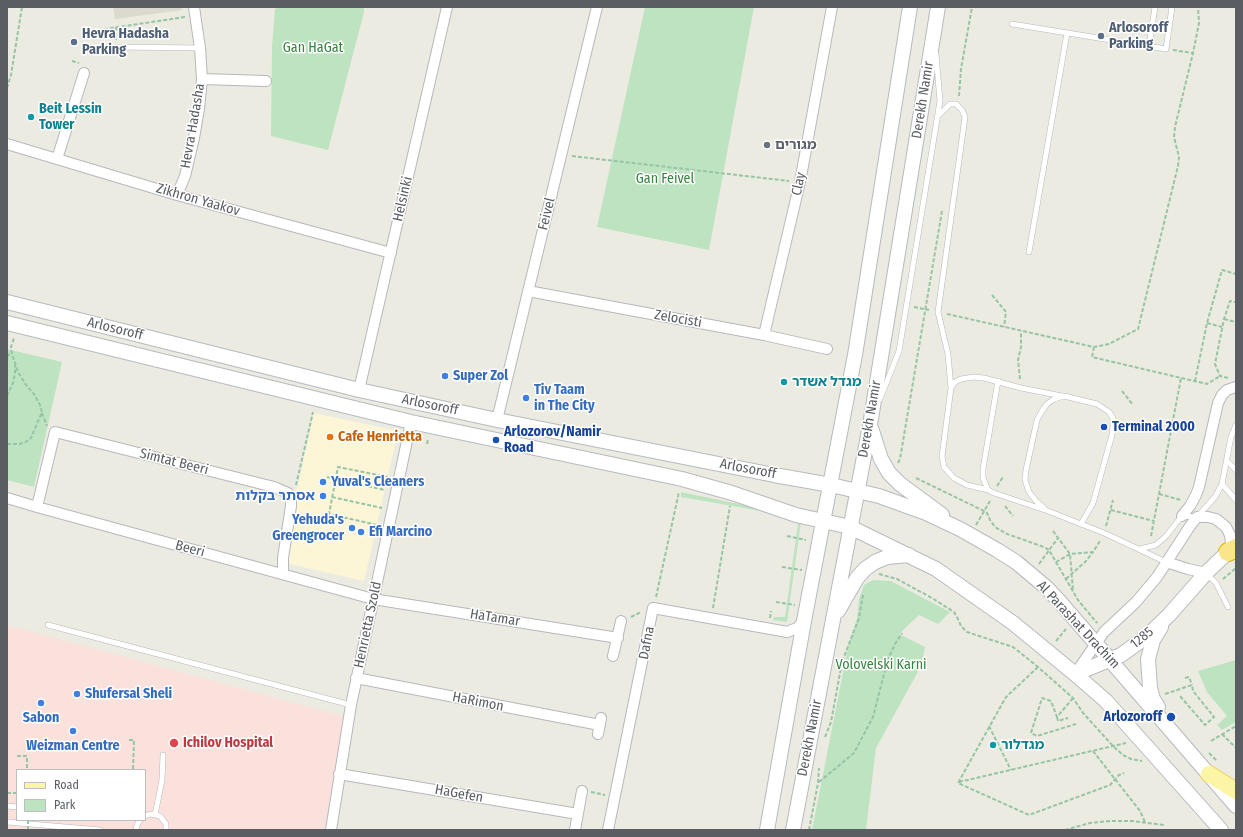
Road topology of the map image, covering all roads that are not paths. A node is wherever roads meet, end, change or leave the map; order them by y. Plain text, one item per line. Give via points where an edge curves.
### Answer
1 (447, 7) edge
2 (597, 7) edge
3 (832, 7) edge
4 (910, 7) edge
5 (938, 7) edge
6 (1155, 7) edge
7 (1172, 7) edge
8 (195, 11) edge
9 (1012, 24) dead end
10 (934, 29) junction
11 (1067, 33) junction
12 (1149, 46) junction
13 (117, 47) road end
14 (200, 48) junction
15 (84, 73) dead end
16 (202, 79) junction
17 (266, 81) dead end
18 (938, 116) junction
19 (7, 144) edge
20 (57, 159) junction
21 (177, 195) junction
22 (1029, 252) dead end
23 (391, 253) junction
24 (528, 291) junction
25 (7, 302) edge
26 (12, 324) edge
27 (764, 335) junction
28 (827, 349) dead end
29 (998, 382) junction
30 (1233, 383) edge
31 (950, 388) junction
32 (359, 390) junction
33 (1064, 396) junction
34 (497, 420) junction
35 (411, 422) junction
36 (870, 425) junction
37 (1236, 425) edge
38 (1231, 437) junction
39 (1236, 441) edge
40 (1227, 461) junction
41 (1236, 470) edge
42 (1222, 484) junction
43 (831, 485) junction
44 (988, 490) junction
45 (857, 491) junction
46 (7, 498) edge
47 (1236, 500) edge
48 (37, 508) junction
49 (1048, 511) junction
50 (1182, 516) junction
51 (1197, 517) junction
52 (823, 521) junction
53 (1081, 524) junction
54 (850, 527) junction
55 (965, 532) junction
56 (1234, 546) edge
57 (1140, 549) junction
58 (909, 555) junction
59 (1166, 562) junction
60 (1206, 573) junction
61 (283, 574) junction
62 (373, 599) junction
63 (1228, 607) dead end
64 (1169, 615) junction
65 (621, 621) road end
66 (804, 621) junction
67 (832, 622) junction
68 (48, 625) dead end
69 (618, 638) junction
70 (1096, 643) junction
71 (614, 656) dead end
72 (1110, 659) junction
73 (1075, 674) junction
74 (356, 678) junction
75 (351, 705) junction
76 (600, 726) dead end
77 (1171, 729) junction
78 (163, 755) dead end
79 (1214, 768) junction
80 (339, 774) junction
81 (582, 790) dead end
82 (1236, 791) edge
83 (1236, 806) edge
84 (578, 814) junction
85 (155, 815) junction
86 (146, 816) edge
87 (7, 822) edge
88 (100, 830) edge
89 (166, 830) edge
90 (331, 830) edge
91 (574, 830) edge
92 (608, 830) edge
93 (767, 830) edge
94 (793, 830) edge
95 (1221, 830) edge

1 - 23 street, Helsinki
2 - 24 street, Feivel
3 - 27 street, Clay via 800,182
4 - 43 street, Derekh Namir via 857,348
5 - 10 street, Derekh Namir
6 - 12 lane
7 - 12 lane via 1166,49
8 - 14 street, Hevra Hadasha
9 - 11 lane
10 - 18 lane via 940,101
10 - 36 street, Derekh Namir
11 - 12 lane
11 - 22 lane
13 - 14 lane
14 - 16 street, Hevra Hadasha
15 - 20 street
16 - 17 street
16 - 21 street, Hevra Hadasha via 194,138 185,176
18 - 31 lane via 950,104 956,104 965,117 938,312 948,354
18 - 36 lane via 898,351
19 - 20 street, Zikhron Yaakov
20 - 21 street, Zikhron Yaakov
21 - 23 street, Zikhron Yaakov
23 - 32 street, Helsinki
24 - 27 street, Zelocisti
24 - 34 street, Feivel
25 - 32 street, Arlosoroff
26 - 35 street, Arlosoroff
27 - 28 street, Zelocisti
29 - 31 lane via 984,378 966,378 955,382
29 - 33 lane
29 - 44 lane via 983,469 983,478
30 - 50 street via 1218,403 1199,487
31 - 44 lane via 942,456 944,467 954,478
32 - 34 street, Arlosoroff
33 - 49 lane via 1054,398 1047,404 1037,420 1026,470 1025,480 1030,492
33 - 53 lane via 1097,404 1113,418 1112,435 1092,503
34 - 43 street, Arlosoroff
35 - 52 street, Arlosoroff via 682,479
35 - 62 street, Henrietta Szold
36 - 45 street, Derekh Namir
36 - 55 street via 881,459 889,473
37 - 38 lane
38 - 39 lane
38 - 40 lane
40 - 41 lane
40 - 42 lane
42 - 47 lane
42 - 51 lane
43 - 45 street, Arlosoroff
43 - 52 street, Derekh Namir
44 - 49 lane
45 - 54 street, Derekh Namir
45 - 55 street, Al Parashat Drachim via 926,513
46 - 48 street, Beeri
48 - 61 street, Beeri
48 - 61 street, Simtat Beeri via 55,432 274,487 288,493 291,500 282,558
49 - 53 lane
50 - 51 lane
50 - 57 lane via 1156,545
51 - 56 street via 1216,519 1226,527
51 - 59 street, 1285
52 - 54 street, Arlosoroff
52 - 66 street, Derekh Namir
53 - 57 lane
54 - 58 street
54 - 67 street, Derekh Namir
55 - 70 street, Al Parashat Drachim via 1016,562 1060,602
56 - 60 street, 1285
57 - 59 lane
58 - 67 street via 887,557 865,569 857,578
58 - 73 street via 936,569 1012,623
59 - 60 street
59 - 70 street, 1285 via 1148,588
60 - 63 lane via 1216,583
60 - 64 street, 1285
61 - 62 street, Beeri
62 - 69 street, HaTamar
62 - 74 street, Henrietta Szold
64 - 72 street, 1285 via 1146,636 1120,655
64 - 77 street via 1153,640 1148,659 1153,699
65 - 69 street
66 - 92 street, Dafna via 797,628 787,632 653,608
66 - 93 street, Derekh Namir
67 - 94 street, Derekh Namir
68 - 75 lane
69 - 71 street
70 - 72 street, Al Parashat Drachim
70 - 73 street, 1285
72 - 73 street, 1285
72 - 77 street, Al Parashat Drachim
73 - 95 street via 1106,701
74 - 75 street, Henrietta Szold
74 - 76 street, HaRimon
75 - 80 street, Henrietta Szold
77 - 79 street, Al Parashat Drachim
78 - 85 lane via 162,780
79 - 82 main road
79 - 83 street, Al Parashat Drachim
80 - 84 street, HaGefen
80 - 90 street, Henrietta Szold
81 - 84 street
84 - 91 street
85 - 86 lane
85 - 89 lane via 160,816 166,824
87 - 88 lane

